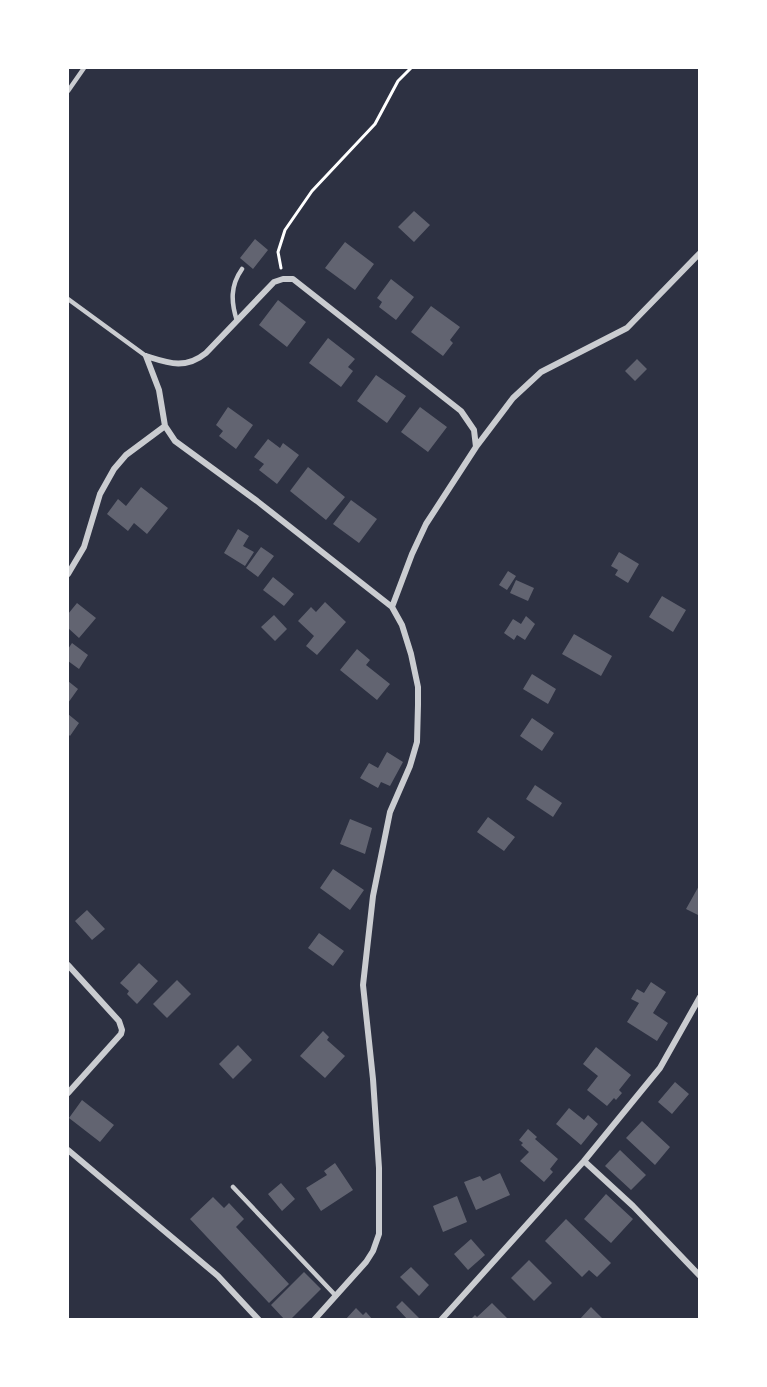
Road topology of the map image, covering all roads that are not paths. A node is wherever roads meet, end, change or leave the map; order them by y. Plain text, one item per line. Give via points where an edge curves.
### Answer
1 (84, 68) edge
2 (68, 91) edge
3 (699, 253) edge
4 (242, 268) dead end
5 (68, 299) edge
6 (237, 321) junction
7 (146, 356) junction
8 (165, 426) junction
9 (476, 447) junction
10 (68, 574) edge
11 (392, 607) junction
12 (68, 965) edge
13 (699, 997) edge
14 (68, 1093) edge
15 (68, 1150) edge
16 (584, 1161) junction
17 (233, 1187) dead end
18 (699, 1276) edge
19 (336, 1296) junction
20 (259, 1320) edge
21 (314, 1320) edge
22 (441, 1320) edge

1 - 2 lane
3 - 9 street via 627,328 527,383
4 - 6 lane via 232,291
5 - 7 lane
6 - 7 street via 206,353 189,363 172,364
6 - 9 street via 271,286 283,279 296,280 461,411 474,430
7 - 8 street via 159,390
8 - 10 street via 131,450 114,469 100,494 84,547
8 - 11 street via 179,445
9 - 11 street via 426,524
11 - 19 street via 402,625 415,668 418,714 417,742 390,812 377,875 363,986 379,1168 379,1234 366,1262
12 - 14 street via 117,1017 122,1030
13 - 16 street via 660,1068
15 - 20 street via 218,1276
16 - 18 street
16 - 22 street
17 - 19 lane
19 - 21 street

